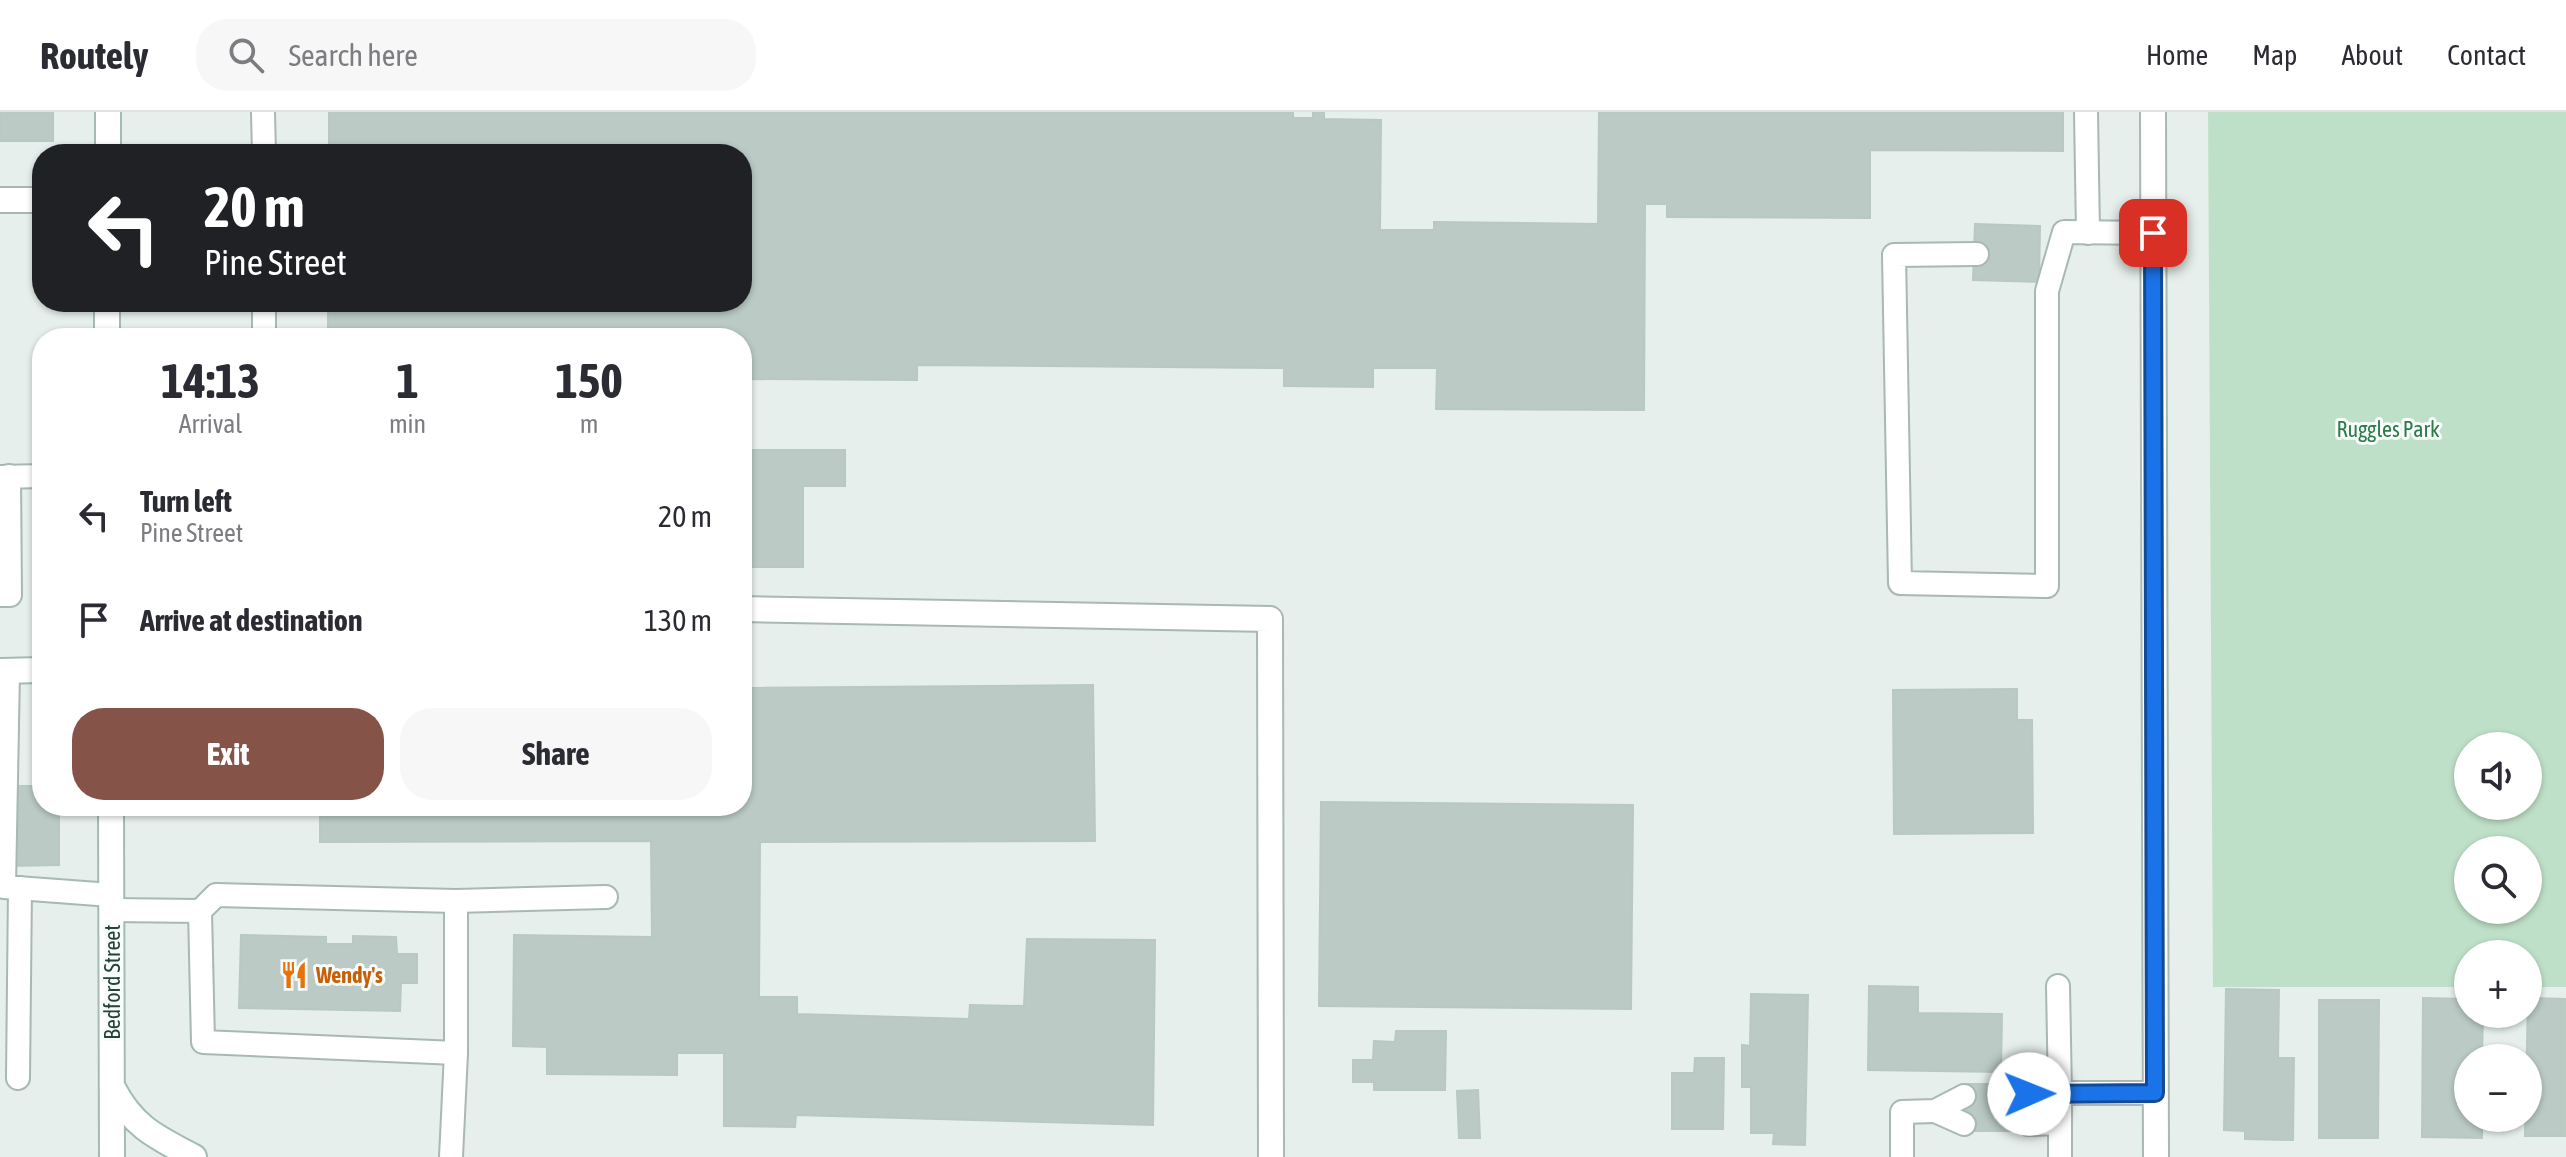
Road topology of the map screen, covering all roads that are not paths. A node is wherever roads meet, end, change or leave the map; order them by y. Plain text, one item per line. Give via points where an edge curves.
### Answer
1 (108, 112) edge
2 (263, 112) edge
3 (2086, 112) edge
4 (2153, 112) edge
5 (108, 144) edge
6 (264, 144) edge
7 (0, 200) edge
8 (32, 200) edge
9 (2088, 233) junction
10 (2153, 233) junction
11 (1977, 254) dead end
12 (4, 476) edge
13 (32, 476) edge
14 (0, 595) edge
15 (752, 609) edge
16 (32, 670) edge
17 (4, 671) edge
18 (111, 816) edge
19 (20, 888) junction
20 (606, 897) dead end
21 (456, 901) junction
22 (111, 903) junction
23 (200, 911) junction
24 (2058, 986) dead end
25 (456, 1053) junction
26 (18, 1078) dead end
27 (113, 1087) junction
28 (2060, 1093) junction
29 (2155, 1093) junction
30 (2029, 1094) dead end
31 (1964, 1096) dead end
32 (1935, 1111) junction
33 (2059, 1123) junction
34 (1964, 1124) dead end
35 (2028, 1124) dead end
36 (110, 1154) edge
37 (194, 1157) edge
38 (451, 1157) edge
39 (1271, 1157) edge
40 (1902, 1157) edge
41 (2060, 1157) edge
42 (2156, 1157) edge

1 - 5 street
2 - 6 lane
3 - 9 lane
4 - 10 street
7 - 8 street
9 - 10 lane
9 - 11 lane via 2064,232 2049,253 2047,586 1900,583 1894,255
10 - 29 street
12 - 13 lane
12 - 14 lane via 10,595
15 - 39 street via 1270,619
16 - 17 street
17 - 19 lane via 4,887
18 - 22 street, Bedford Street
19 - 22 lane
19 - 26 lane
20 - 21 lane
21 - 23 lane via 216,895
21 - 25 lane
22 - 23 lane
22 - 27 street, Bedford Street
23 - 25 lane via 203,1042
24 - 28 lane
25 - 38 lane
27 - 36 street, Bedford Street
27 - 37 street via 126,1114
28 - 29 lane
28 - 30 lane
28 - 33 lane
29 - 42 street
31 - 32 lane
32 - 34 lane
32 - 40 lane via 1902,1112
33 - 35 lane
33 - 41 lane

